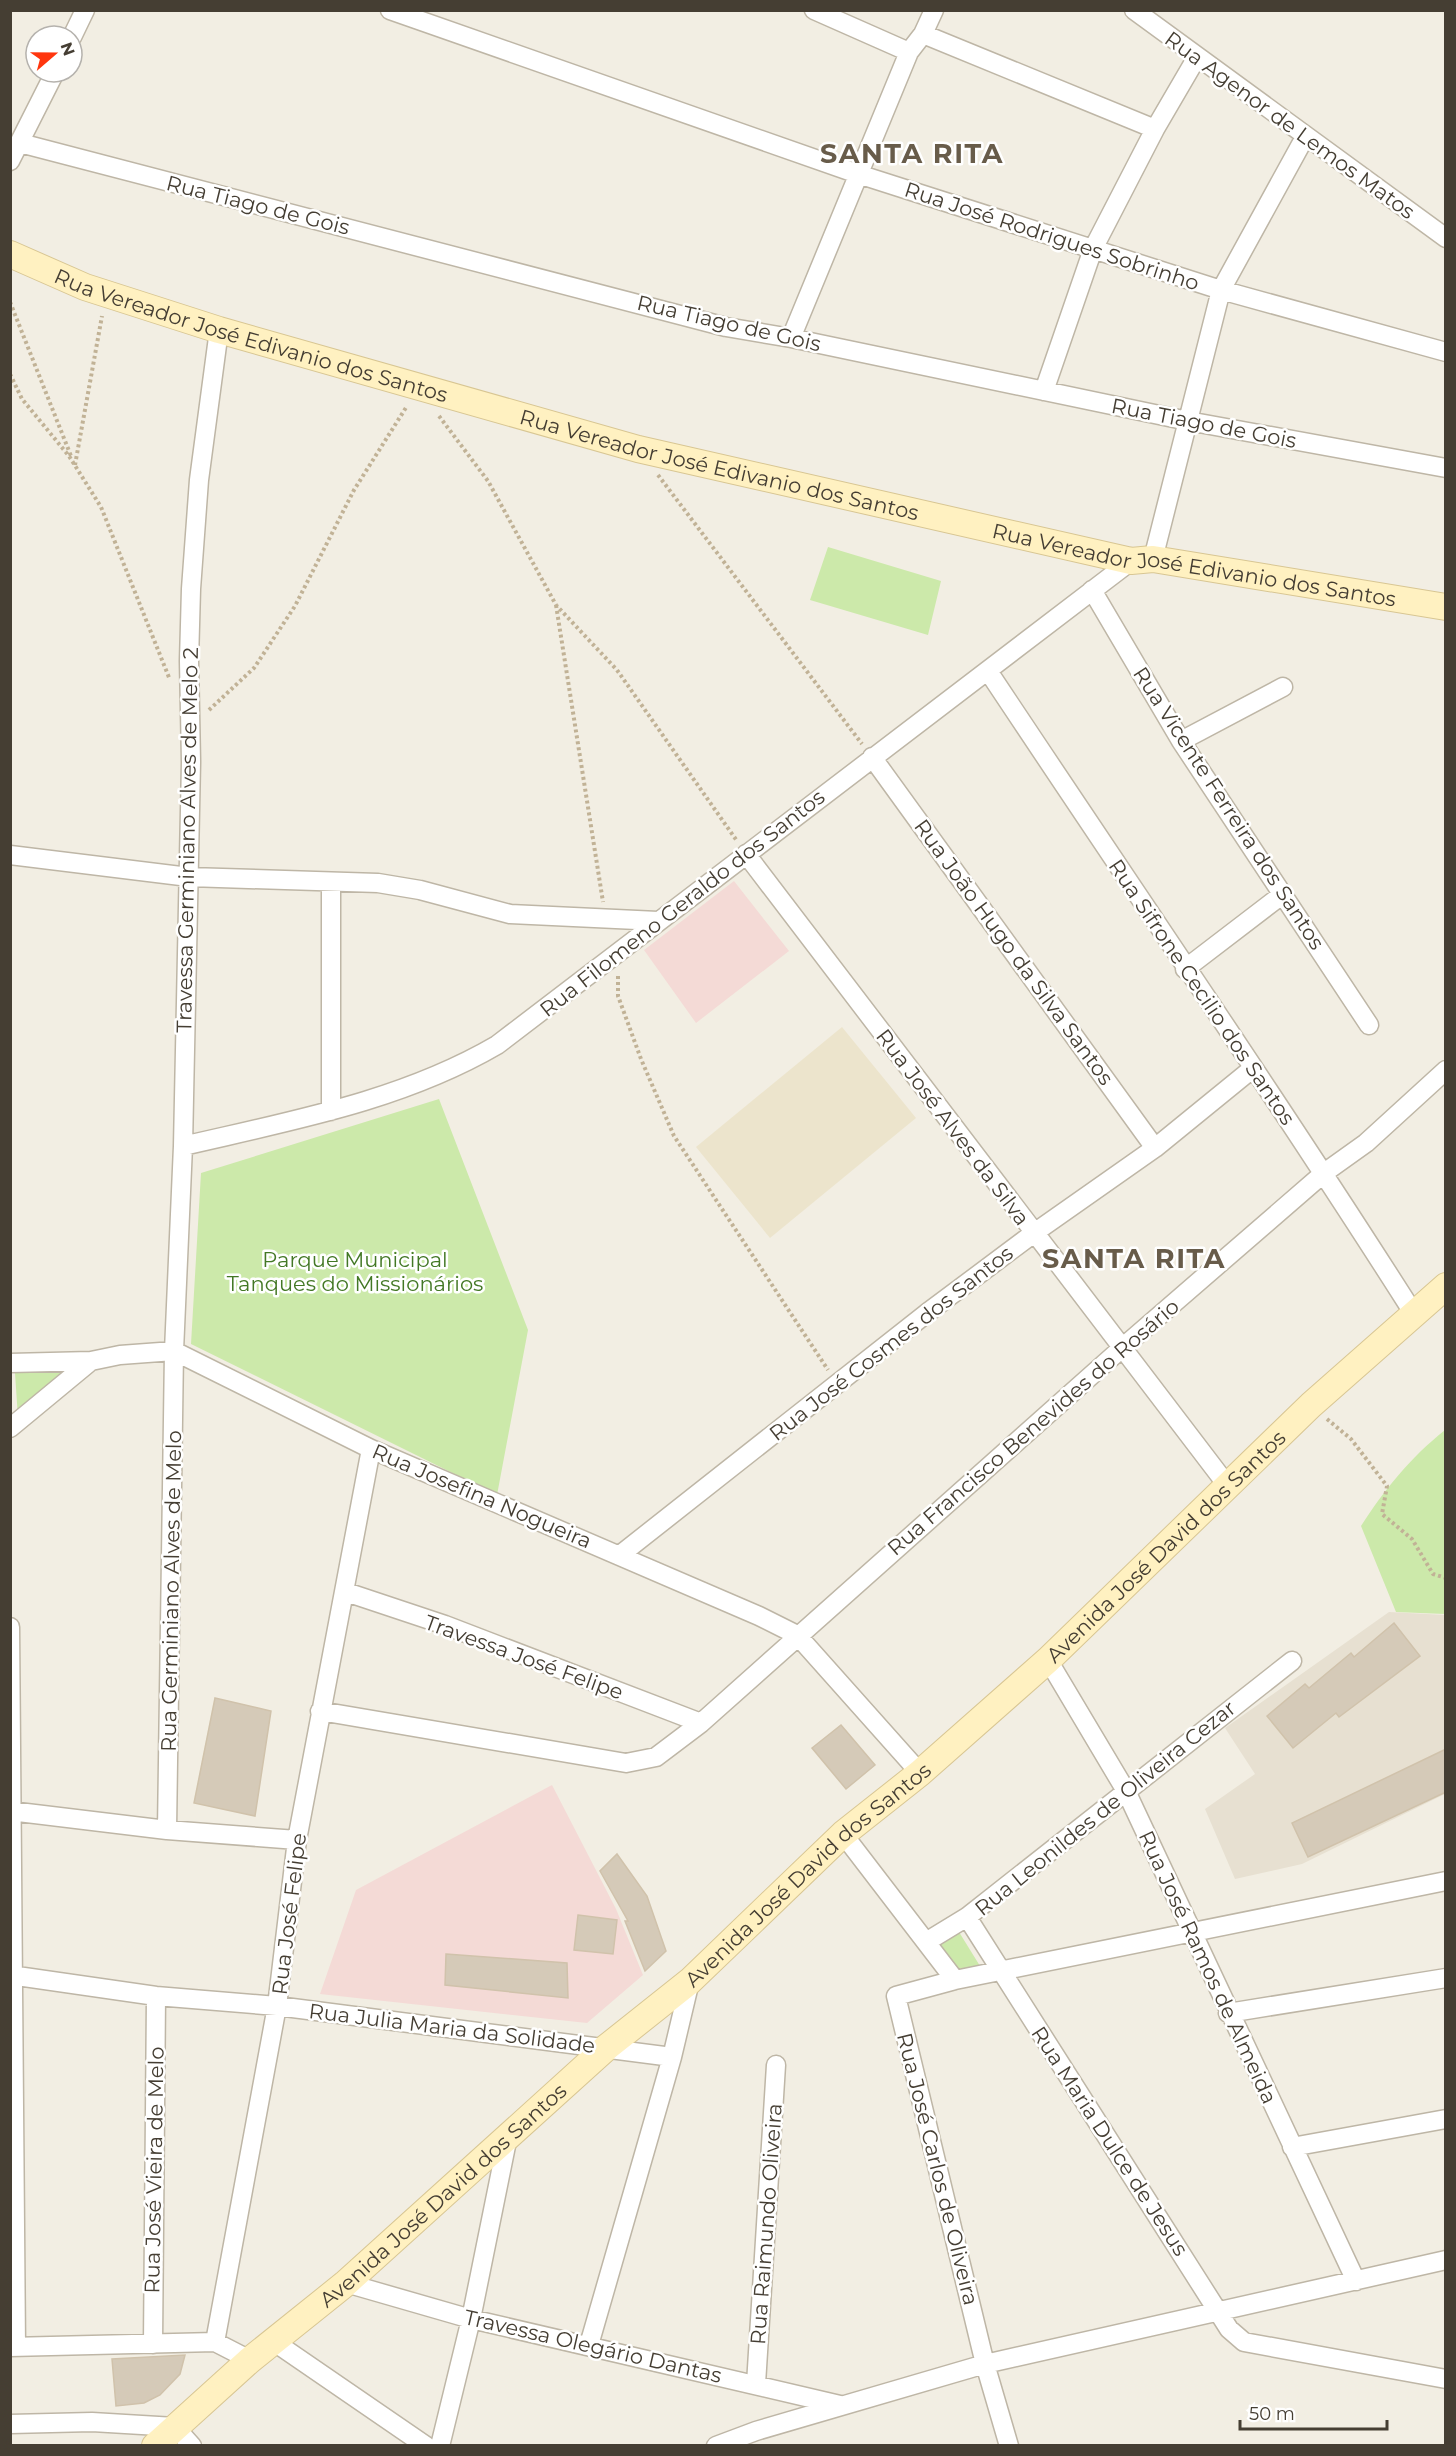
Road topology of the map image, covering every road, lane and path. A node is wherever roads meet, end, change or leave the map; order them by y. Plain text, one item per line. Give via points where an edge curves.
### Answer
1 (85, 10) edge
2 (390, 10) edge
3 (814, 10) edge
4 (934, 10) edge
5 (1134, 10) edge
6 (78, 24) edge
7 (923, 34) junction
8 (909, 52) junction
9 (1197, 57) junction
10 (49, 84) edge
11 (1155, 129) junction
12 (1305, 137) junction
13 (20, 144) junction
14 (10, 161) edge
15 (858, 174) junction
16 (1446, 238) edge
17 (1094, 249) junction
18 (10, 254) edge
19 (1221, 290) junction
20 (105, 294) junction
21 (10, 302) edge
22 (219, 330) junction
23 (791, 338) junction
24 (1446, 352) edge
25 (10, 374) edge
26 (395, 382) junction
27 (1044, 392) junction
28 (407, 406) junction
29 (418, 410) dead end
30 (429, 413) dead end
31 (1188, 421) junction
32 (638, 449) junction
33 (75, 466) junction
34 (1446, 468) edge
35 (1142, 560) junction
36 (1092, 590) junction
37 (556, 605) junction
38 (1446, 607) edge
39 (988, 671) junction
40 (1283, 687) dead end
41 (174, 688) dead end
42 (207, 711) dead end
43 (1182, 741) junction
44 (872, 757) junction
45 (746, 854) junction
46 (10, 855) edge
47 (189, 877) junction
48 (331, 884) junction
49 (1283, 894) junction
50 (606, 918) junction
51 (658, 921) junction
52 (618, 952) junction
53 (1185, 969) junction
54 (1369, 1025) dead end
55 (1252, 1069) junction
56 (1446, 1070) edge
57 (331, 1111) junction
58 (183, 1146) junction
59 (1155, 1148) junction
60 (1324, 1173) junction
61 (1034, 1233) junction
62 (1446, 1286) edge
63 (1414, 1314) junction
64 (1122, 1348) junction
65 (174, 1351) junction
66 (90, 1361) junction
67 (10, 1363) edge
68 (837, 1383) junction
69 (1311, 1405) junction
70 (10, 1428) edge
71 (371, 1449) junction
72 (1227, 1485) junction
73 (620, 1556) junction
74 (1446, 1578) edge
75 (346, 1592) junction
76 (10, 1627) edge
77 (797, 1635) junction
78 (1048, 1660) junction
79 (1292, 1661) dead end
80 (321, 1711) junction
81 (701, 1723) junction
82 (920, 1773) junction
83 (1126, 1791) junction
84 (11, 1811) edge
85 (167, 1830) junction
86 (843, 1834) junction
87 (297, 1840) junction
88 (1446, 1881) edge
89 (967, 1917) junction
90 (1190, 1931) junction
91 (926, 1942) junction
92 (1000, 1971) junction
93 (12, 1975) edge
94 (1446, 1978) edge
95 (955, 1980) junction
96 (690, 1981) junction
97 (156, 1996) junction
98 (277, 2006) junction
99 (1228, 2013) junction
100 (607, 2047) junction
101 (672, 2057) junction
102 (776, 2065) dead end
103 (1446, 2119) edge
104 (508, 2136) junction
105 (1292, 2147) junction
106 (1446, 2260) edge
107 (1356, 2281) junction
108 (346, 2283) junction
109 (1220, 2312) junction
110 (471, 2319) junction
111 (273, 2341) junction
112 (215, 2342) junction
113 (153, 2344) junction
114 (589, 2345) junction
115 (13, 2347) edge
116 (250, 2360) junction
117 (986, 2364) junction
118 (1446, 2379) edge
119 (756, 2384) junction
120 (840, 2406) junction
121 (10, 2424) edge
122 (184, 2436) edge
123 (155, 2445) edge
124 (426, 2445) edge
125 (440, 2445) edge
126 (716, 2445) edge
127 (1009, 2445) edge

1 - 6 street
2 - 15 street, Rua José Rodrigues Sobrinho
3 - 8 street
4 - 7 street
5 - 9 street, Rua Agenor de Lemos Matos
7 - 8 street
7 - 11 street
8 - 15 street
9 - 11 street
9 - 12 street, Rua Agenor de Lemos Matos
10 - 13 street
11 - 17 street
12 - 16 street, Rua Agenor de Lemos Matos
12 - 19 street
13 - 14 street
13 - 23 street, Rua Tiago de Gois via 726,327
15 - 17 street, Rua José Rodrigues Sobrinho
15 - 23 street
17 - 19 street, Rua José Rodrigues Sobrinho
17 - 27 street
18 - 20 main road, Rua Vereador José Edivanio dos Santos
19 - 24 street, Rua José Rodrigues Sobrinho
19 - 31 street
20 - 22 main road, Rua Vereador José Edivanio dos Santos
20 - 33 path
21 - 33 path
22 - 26 main road, Rua Vereador José Edivanio dos Santos
22 - 47 street, Travessa Germiniano Alves de Melo 2 via 199,480 191,589
23 - 27 street, Rua Tiago de Gois
25 - 33 path via 22,399
26 - 28 path
26 - 32 main road, Rua Vereador José Edivanio dos Santos
27 - 31 street, Rua Tiago de Gois
28 - 29 path
28 - 42 path via 354,490 295,606 254,668
30 - 37 path via 440,417 488,481
31 - 34 street, Rua Tiago de Gois
31 - 35 street
32 - 35 main road, Rua Vereador José Edivanio dos Santos
32 - 44 path
33 - 41 path via 101,507
35 - 36 street, Rua Filomeno Geraldo dos Santos
35 - 38 main road, Rua Vereador José Edivanio dos Santos
36 - 39 street, Rua Filomeno Geraldo dos Santos
36 - 43 street, Rua Vicente Ferreira dos Santos
37 - 45 path via 617,670
37 - 50 path
39 - 44 street, Rua Filomeno Geraldo dos Santos
39 - 53 street, Rua Sifrone Cecilio dos Santos
40 - 43 street
43 - 49 street, Rua Vicente Ferreira dos Santos
44 - 45 street, Rua Filomeno Geraldo dos Santos
44 - 59 street, Rua João Hugo da Silva Santos
45 - 51 street, Rua Filomeno Geraldo dos Santos
45 - 61 street, Rua José Alves da Silva
46 - 47 street
47 - 48 street
47 - 58 street, Travessa Germiniano Alves de Melo 2
48 - 50 street via 405,887 510,914
48 - 57 street
49 - 53 street
49 - 54 street, Rua Vicente Ferreira dos Santos
50 - 51 street
51 - 52 street, Rua Filomeno Geraldo dos Santos
52 - 57 street, Rua Filomeno Geraldo dos Santos via 497,1045 458,1068
52 - 68 path via 618,996 674,1136
53 - 55 street, Rua Sifrone Cecilio dos Santos
55 - 59 street, Rua José Cosmes dos Santos
55 - 60 street, Rua Sifrone Cecilio dos Santos
56 - 60 street, Rua Francisco Benevides do Rosário via 1366,1143
57 - 58 street, Rua Filomeno Geraldo dos Santos
58 - 65 street, Travessa Germiniano Alves de Melo 2
59 - 61 street, Rua José Cosmes dos Santos
60 - 63 street, Rua Sifrone Cecilio dos Santos
60 - 64 street, Rua Francisco Benevides do Rosário
61 - 64 street, Rua José Alves da Silva
61 - 68 street, Rua José Cosmes dos Santos
62 - 63 main road, Avenida José David dos Santos
63 - 69 main road, Avenida José David dos Santos
64 - 72 street, Rua José Alves da Silva
64 - 77 street, Rua Francisco Benevides do Rosário
65 - 66 street
65 - 71 street, Rua Josefina Nogueira
65 - 85 street, Rua Germiniano Alves de Melo
66 - 67 street
66 - 70 street
68 - 73 street, Rua José Cosmes dos Santos
69 - 72 main road, Avenida José David dos Santos
69 - 74 path via 1351,1439 1387,1486 1382,1514 1412,1539 1433,1574
71 - 73 street, Rua Josefina Nogueira
71 - 75 street, Rua José Felipe
72 - 78 main road, Avenida José David dos Santos
73 - 77 street, Rua Josefina Nogueira
75 - 80 street, Rua José Felipe
75 - 81 street, Travessa José Felipe via 445,1625
76 - 84 street
77 - 81 street, Rua Francisco Benevides do Rosário
77 - 82 street, Rua Josefina Nogueira
78 - 82 main road, Avenida José David dos Santos
78 - 83 street, Rua José Ramos de Almeida
79 - 83 street, Rua Leonildes de Oliveira Cezar
80 - 81 street, Rua Francisco Benevides do Rosário via 626,1763 656,1757
80 - 87 street, Rua José Felipe
82 - 86 main road, Avenida José David dos Santos
83 - 89 street, Rua Leonildes de Oliveira Cezar
83 - 90 street, Rua José Ramos de Almeida
84 - 85 street
84 - 93 street
85 - 87 street
86 - 91 street
86 - 96 main road, Avenida José David dos Santos
87 - 98 street, Rua José Felipe
88 - 90 street, Rua José Carlos de Oliveira
89 - 91 street
89 - 92 street, Rua Leonildes de Oliveira Cezar
90 - 92 street, Rua José Carlos de Oliveira
90 - 99 street, Rua José Ramos de Almeida
91 - 95 street
92 - 95 street, Rua José Carlos de Oliveira
92 - 109 street, Rua Maria Dulce de Jesus
93 - 97 street, Rua Julia Maria da Solidade
93 - 115 street
94 - 99 street
95 - 117 street, Rua José Carlos de Oliveira via 896,1996
96 - 100 main road, Avenida José David dos Santos
96 - 101 street
97 - 98 street, Rua Julia Maria da Solidade
97 - 113 street, Rua José Vieira de Melo
98 - 100 street, Rua Julia Maria da Solidade
98 - 112 street, Rua José Felipe
99 - 105 street, Rua José Ramos de Almeida
100 - 101 street, Rua Julia Maria da Solidade
100 - 104 main road, Avenida José David dos Santos
101 - 114 street
102 - 119 street, Rua Raimundo Oliveira
103 - 105 street
104 - 108 main road, Avenida José David dos Santos
104 - 110 street
105 - 107 street, Rua José Ramos de Almeida
106 - 107 street
107 - 109 street
108 - 110 street, Travessa Olegário Dantas
108 - 111 main road, Avenida José David dos Santos
109 - 117 street
109 - 118 street, Rua Maria Dulce de Jesus via 1229,2329 1244,2342
110 - 114 street, Travessa Olegário Dantas
110 - 125 street
111 - 116 main road, Avenida José David dos Santos
111 - 124 street
112 - 113 street
112 - 116 street
113 - 115 street
114 - 119 street, Travessa Olegário Dantas
116 - 122 main road, Avenida José David dos Santos
117 - 120 street
117 - 127 street, Rua José Carlos de Oliveira
119 - 120 street, Travessa Olegário Dantas
120 - 126 street
121 - 122 street via 92,2422
122 - 123 main road, Avenida José David dos Santos

